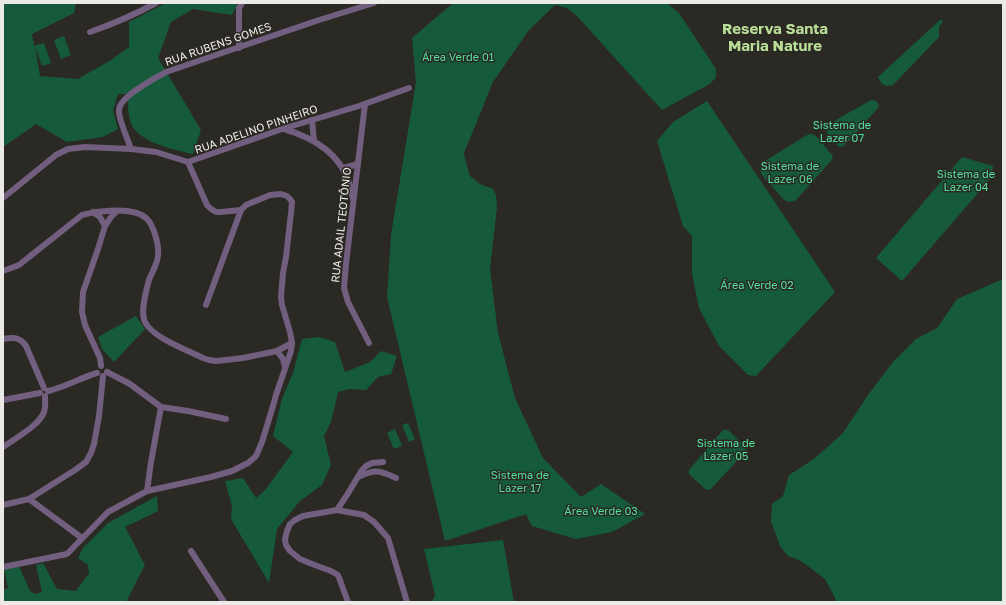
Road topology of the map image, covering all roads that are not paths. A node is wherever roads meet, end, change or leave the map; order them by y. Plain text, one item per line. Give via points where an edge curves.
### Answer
1 (156, 3) edge
2 (242, 3) edge
3 (374, 3) edge
4 (90, 32) dead end
5 (239, 48) junction
6 (409, 88) dead end
7 (365, 104) junction
8 (312, 120) junction
9 (282, 129) junction
10 (314, 141) junction
11 (131, 149) junction
12 (188, 162) junction
13 (358, 164) junction
14 (343, 168) junction
15 (3, 198) edge
16 (354, 203) junction
17 (241, 210) junction
18 (117, 211) junction
19 (93, 212) junction
20 (105, 226) junction
21 (3, 271) edge
22 (206, 305) dead end
23 (3, 339) edge
24 (292, 343) junction
25 (369, 343) dead end
26 (277, 351) junction
27 (101, 366) junction
28 (286, 368) junction
29 (97, 373) junction
30 (105, 374) junction
31 (44, 392) junction
32 (3, 400) edge
33 (161, 407) junction
34 (226, 419) dead end
35 (3, 448) edge
36 (383, 462) dead end
37 (358, 477) junction
38 (396, 478) dead end
39 (147, 491) junction
40 (29, 499) junction
41 (3, 505) edge
42 (337, 510) junction
43 (82, 538) junction
44 (191, 551) dead end
45 (3, 567) edge
46 (224, 602) edge
47 (348, 602) edge
48 (407, 602) edge

1 - 4 street via 136,14
2 - 5 street via 239,8
3 - 5 street, RUA RUBENS GOMES
5 - 11 street, RUA RUBENS GOMES via 166,72 124,100 119,113
6 - 7 street, RUA ADELINO PINHEIRO
7 - 8 street, RUA ADELINO PINHEIRO
7 - 13 street, RUA ADAIL TEOTÔNIO
8 - 9 street, RUA ADELINO PINHEIRO
8 - 10 street
9 - 10 street via 296,132
9 - 12 street, RUA ADELINO PINHEIRO
10 - 14 street via 332,154
11 - 12 street, RUA ADELINO PINHEIRO via 156,152
11 - 15 street, RUA ADELINO PINHEIRO via 68,149 56,155
12 - 17 street via 204,201 210,209 216,212
13 - 14 street
13 - 16 street, RUA ADAIL TEOTÔNIO
14 - 16 street via 349,180
16 - 25 street, RUA ADAIL TEOTÔNIO via 344,288 348,302
17 - 22 street
17 - 24 street via 246,205 276,194 284,194 292,202 281,297
18 - 19 street
18 - 20 street
18 - 26 street via 135,213 148,219 158,244 158,255 143,311 145,322 151,330 209,360 226,360
19 - 20 street via 100,217
19 - 21 street via 82,215 19,265
20 - 27 street via 83,292 82,312
23 - 31 street via 23,341
24 - 26 street
24 - 28 street
26 - 28 street
27 - 29 street
27 - 30 street via 106,367
28 - 39 street via 256,456 232,471
29 - 30 street via 99,376
29 - 31 street
30 - 33 street via 130,384
30 - 40 street via 94,444 86,462
31 - 32 street
31 - 35 street via 45,409 41,418
33 - 34 street
33 - 39 street
36 - 37 street via 366,466
37 - 38 street via 376,471
37 - 42 street
39 - 43 street via 108,512
40 - 41 street
40 - 43 street
42 - 47 street via 302,516 290,524 285,539 290,551 300,559 338,575
42 - 48 street via 364,515 383,530 388,538
43 - 45 street via 67,554
44 - 46 street

